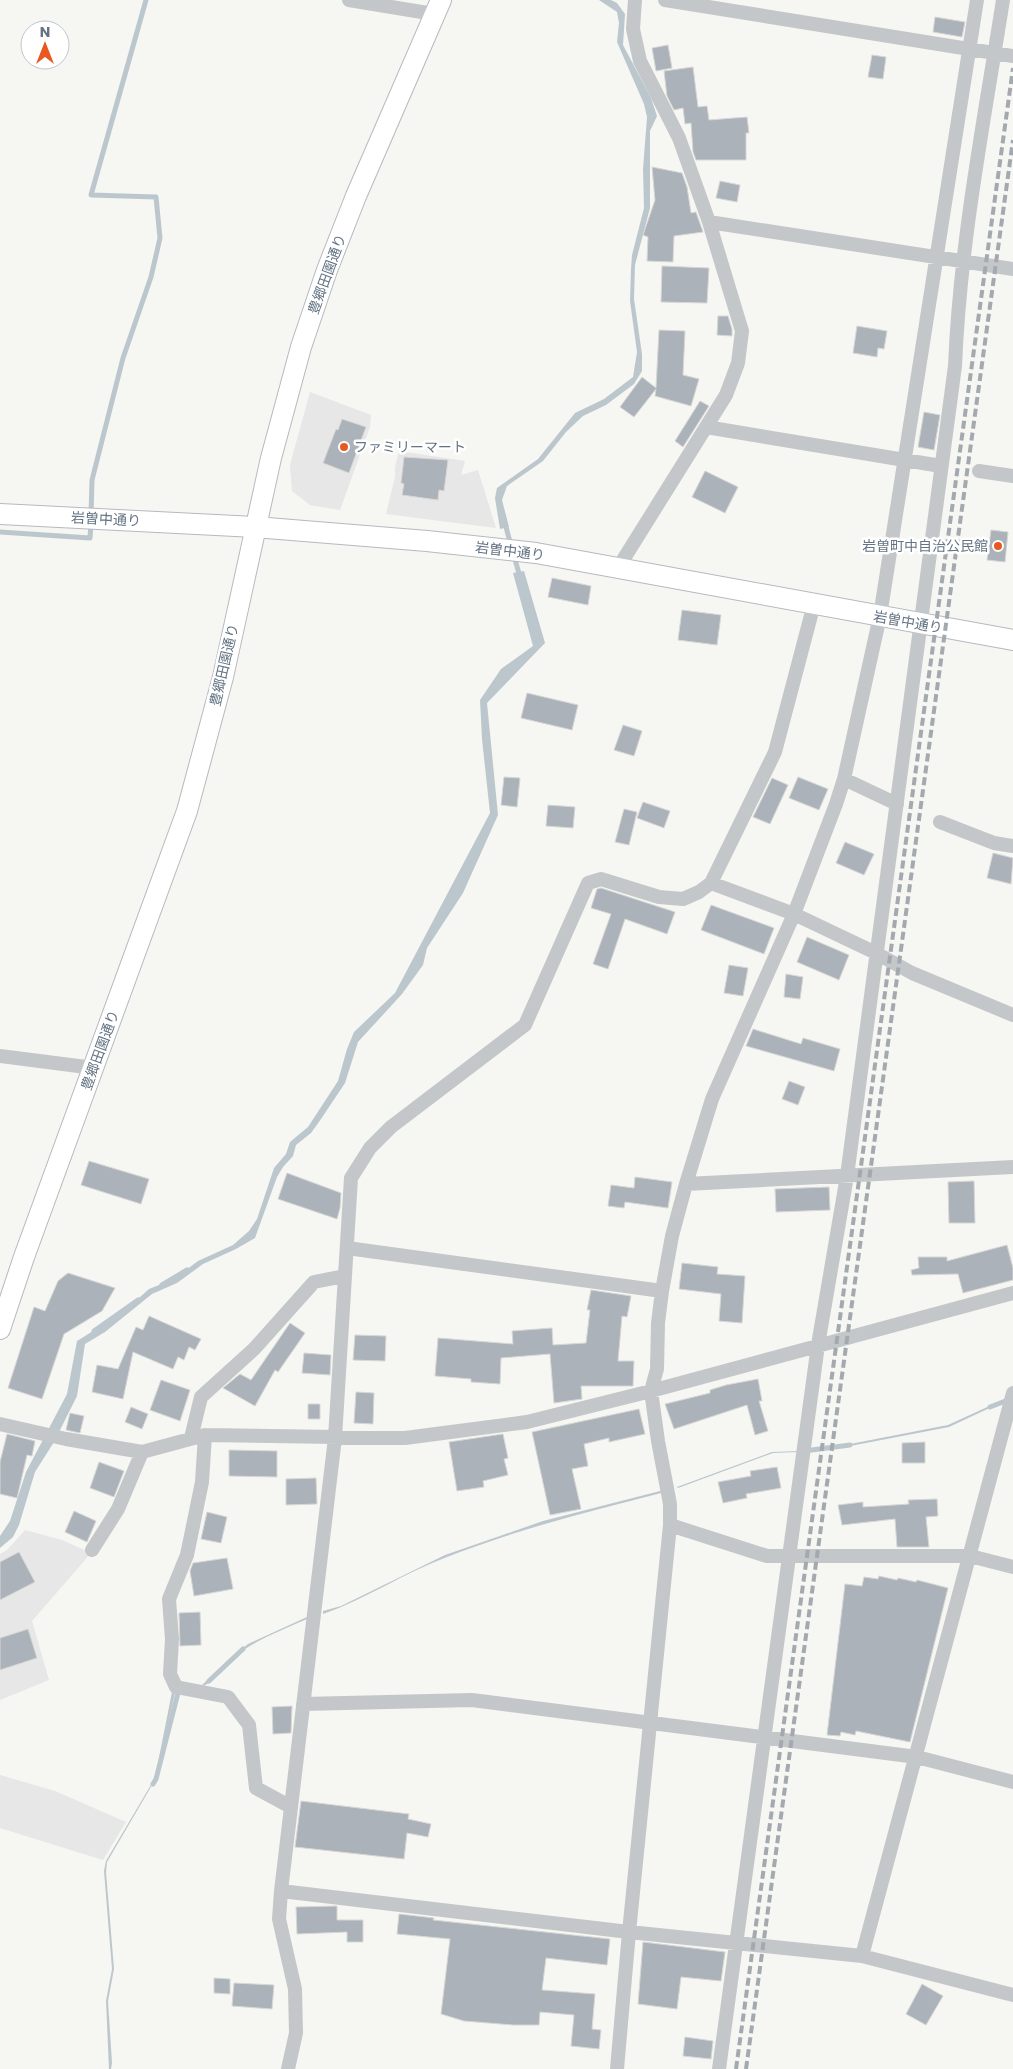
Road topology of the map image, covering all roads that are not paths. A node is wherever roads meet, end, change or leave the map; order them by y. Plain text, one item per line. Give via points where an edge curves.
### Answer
1 (349, 0) edge
2 (635, 0) edge
3 (665, 0) edge
4 (977, 0) edge
5 (1003, 0) edge
6 (438, 7) edge
7 (969, 49) junction
8 (994, 53) junction
9 (1013, 56) edge
10 (709, 222) junction
11 (936, 256) junction
12 (962, 261) junction
13 (1013, 269) edge
14 (706, 428) junction
15 (904, 461) junction
16 (942, 466) junction
17 (978, 471) dead end
18 (1013, 476) edge
19 (0, 514) edge
20 (255, 527) junction
21 (618, 568) junction
22 (814, 604) junction
23 (880, 616) junction
24 (920, 624) junction
25 (1013, 640) edge
26 (844, 779) junction
27 (897, 804) junction
28 (940, 822) dead end
29 (1013, 846) edge
30 (712, 884) junction
31 (794, 914) junction
32 (876, 953) junction
33 (1013, 1015) edge
34 (0, 1056) edge
35 (94, 1068) junction
36 (1013, 1167) edge
37 (846, 1176) junction
38 (686, 1184) junction
39 (347, 1248) junction
40 (345, 1276) junction
41 (662, 1290) junction
42 (1013, 1293) edge
43 (0, 1329) edge
44 (818, 1345) junction
45 (651, 1391) junction
46 (1013, 1393) edge
47 (0, 1424) edge
48 (198, 1437) junction
49 (334, 1438) junction
50 (142, 1452) junction
51 (670, 1525) junction
52 (92, 1550) dead end
53 (789, 1556) junction
54 (970, 1556) junction
55 (1013, 1567) edge
56 (303, 1704) junction
57 (650, 1724) junction
58 (764, 1738) junction
59 (917, 1756) junction
60 (1013, 1782) edge
61 (291, 1807) junction
62 (281, 1891) junction
63 (629, 1932) junction
64 (736, 1943) junction
65 (862, 1956) junction
66 (1013, 1995) edge
67 (288, 2069) edge
68 (617, 2069) edge
69 (719, 2069) edge

1 - 6 street
2 - 10 street via 633,29 640,62 679,138
3 - 7 street
4 - 7 street
5 - 8 street
6 - 20 street, 豊郷田園通り via 327,270 285,402
7 - 8 street
7 - 11 street
8 - 9 street
8 - 12 street
10 - 11 street
10 - 14 street via 742,331 738,363 726,395
11 - 12 street
11 - 15 street
12 - 13 street
12 - 16 street via 955,366
14 - 15 street
14 - 21 street
15 - 16 street
15 - 23 street
16 - 24 street
17 - 18 street
19 - 20 street, 岩曽中通り
20 - 21 street, 岩曽中通り via 536,553
20 - 35 street, 豊郷田園通り via 223,677 187,811
21 - 22 street, 岩曽中通り
22 - 23 street, 岩曽中通り
22 - 30 street via 775,752
23 - 24 street, 岩曽中通り
23 - 26 street
24 - 25 street, 岩曽中通り
24 - 27 street
26 - 27 street
26 - 31 street
27 - 32 street
28 - 29 street via 994,844
30 - 31 street
30 - 39 street via 682,899 659,897 601,879 588,884 525,1025 391,1127 370,1148 351,1178
31 - 32 street
31 - 38 street via 712,1099
32 - 33 street via 912,974
32 - 37 street
34 - 35 street
35 - 43 street, 豊郷田園通り
36 - 37 street
37 - 38 street
37 - 44 street
38 - 41 street
39 - 40 street
39 - 41 street
40 - 48 street via 314,1282 254,1349 201,1397
40 - 49 street
41 - 45 street via 657,1369
42 - 44 street
44 - 45 street
44 - 53 street
45 - 49 street via 527,1422 405,1438
45 - 51 street via 670,1504
46 - 54 street
47 - 50 street
48 - 49 street
48 - 50 street
48 - 61 street via 202,1482 187,1555 169,1599 170,1674 176,1688 228,1697 249,1725 256,1788
49 - 56 street
50 - 52 street via 118,1509
51 - 53 street via 767,1556
51 - 57 street
53 - 54 street
53 - 58 street
54 - 55 street
54 - 59 street
56 - 57 street via 472,1700
56 - 61 street
57 - 58 street
57 - 63 street
58 - 59 street
58 - 64 street
59 - 60 street
59 - 65 street
61 - 62 street
62 - 63 street
62 - 67 street via 279,1919 295,1989 296,2033
63 - 64 street
63 - 68 street
64 - 65 street
64 - 69 street
65 - 66 street

